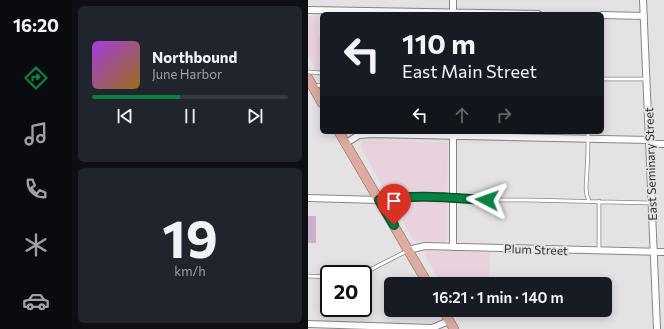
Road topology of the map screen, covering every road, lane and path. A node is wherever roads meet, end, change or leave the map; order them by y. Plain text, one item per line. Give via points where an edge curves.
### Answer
1 (453, 0) edge
2 (643, 0) edge
3 (308, 10) edge
4 (405, 12) edge
5 (453, 12) edge
6 (604, 15) edge
7 (644, 16) junction
8 (308, 72) edge
9 (320, 72) edge
10 (604, 79) edge
11 (647, 79) junction
12 (309, 84) edge
13 (320, 85) edge
14 (320, 100) edge
15 (340, 134) edge
16 (366, 134) edge
17 (453, 134) edge
18 (588, 135) edge
19 (649, 142) junction
20 (346, 143) junction
21 (664, 144) edge
22 (308, 198) edge
23 (452, 198) junction
24 (379, 200) junction
25 (589, 201) junction
26 (598, 201) junction
27 (652, 202) junction
28 (453, 247) junction
29 (408, 250) junction
30 (599, 251) junction
31 (653, 252) junction
32 (664, 252) edge
33 (372, 269) edge
34 (308, 276) edge
35 (320, 276) edge
36 (424, 277) edge
37 (656, 321) junction
38 (664, 321) edge
39 (308, 324) edge
40 (452, 325) edge
41 (403, 328) edge
42 (657, 329) edge

1 - 5 street
2 - 7 street, East Seminary Street
3 - 4 street
6 - 7 street
7 - 11 street, East Seminary Street
8 - 9 lane
10 - 11 lane
11 - 19 street, East Seminary Street
12 - 13 lane
12 - 14 main road
15 - 20 main road
16 - 20 street via 359,135
17 - 18 street
17 - 23 street
18 - 19 street
18 - 25 lane via 586,194
19 - 21 street
19 - 27 street, East Seminary Street
20 - 24 main road
22 - 24 street
23 - 24 lane
23 - 25 lane
23 - 28 street
24 - 29 main road
25 - 26 lane
26 - 27 lane
26 - 30 lane
27 - 31 street, East Seminary Street
28 - 29 street, Plum Street via 425,246
28 - 30 street, Plum Street
29 - 33 lane
29 - 36 main road
30 - 31 street, Plum Street
31 - 32 street, Plum Street
31 - 37 street, East Seminary Street
34 - 35 lane
37 - 38 street
37 - 42 street, East Seminary Street
39 - 41 street
40 - 41 street

